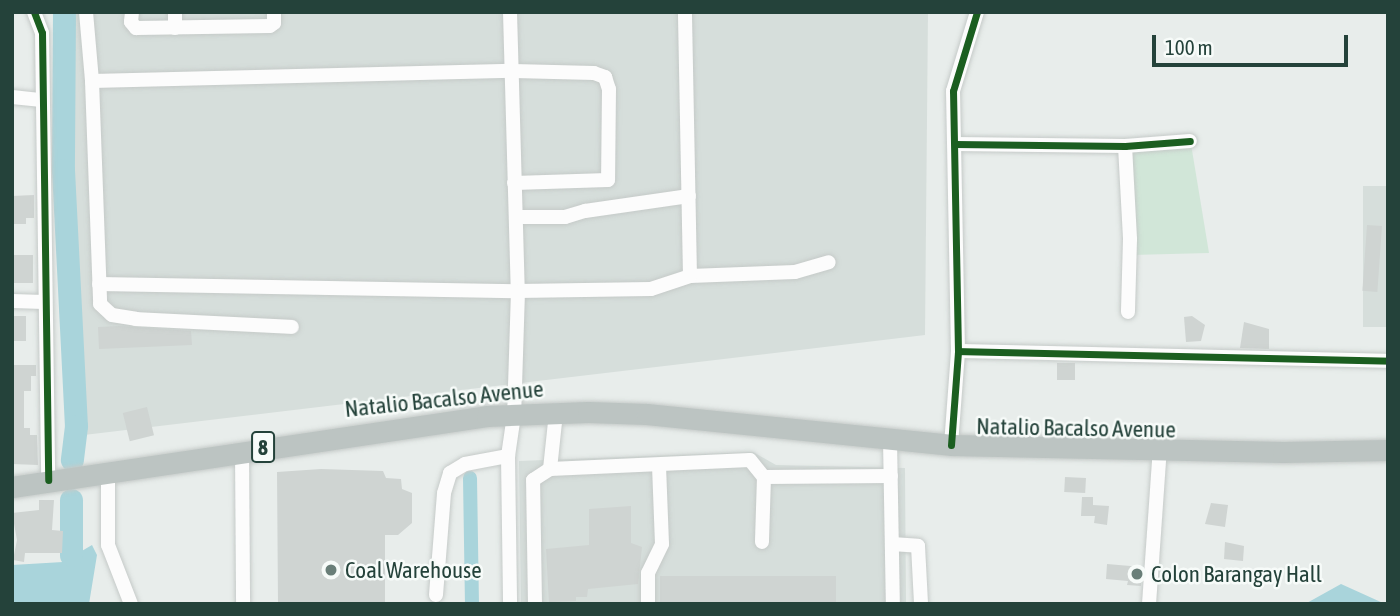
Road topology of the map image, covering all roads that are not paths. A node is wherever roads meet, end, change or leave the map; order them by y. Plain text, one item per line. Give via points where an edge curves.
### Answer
1 (34, 12) edge
2 (86, 12) edge
3 (132, 12) edge
4 (274, 12) edge
5 (510, 12) edge
6 (685, 12) edge
7 (977, 12) edge
8 (175, 20) edge
9 (512, 71) junction
10 (92, 81) junction
11 (12, 97) edge
12 (41, 100) junction
13 (1190, 141) dead end
14 (955, 145) junction
15 (1125, 146) junction
16 (514, 183) junction
17 (689, 196) junction
18 (516, 217) junction
19 (829, 262) dead end
20 (691, 276) junction
21 (99, 284) junction
22 (518, 291) junction
23 (12, 301) edge
24 (44, 302) junction
25 (1128, 312) dead end
26 (292, 327) dead end
27 (958, 351) junction
28 (1388, 361) edge
29 (556, 413) junction
30 (514, 415) junction
31 (890, 440) junction
32 (951, 444) junction
33 (1160, 449) junction
34 (242, 450) junction
35 (1388, 450) edge
36 (508, 456) junction
37 (659, 465) junction
38 (550, 469) junction
39 (108, 470) junction
40 (891, 476) junction
41 (764, 477) junction
42 (48, 480) junction
43 (12, 486) edge
44 (762, 542) dead end
45 (892, 544) junction
46 (436, 595) dead end
47 (131, 604) edge
48 (243, 604) edge
49 (510, 604) edge
50 (535, 604) edge
51 (648, 604) edge
52 (893, 604) edge
53 (921, 604) edge
54 (1149, 604) edge

1 - 12 street via 42,33
2 - 10 street
3 - 8 street via 136,28
4 - 8 street via 270,26
5 - 9 street
6 - 17 street
7 - 14 street via 953,91
9 - 10 street
9 - 16 street
9 - 16 street via 594,73 604,77 609,89 608,180
10 - 21 street
11 - 12 street
12 - 24 street
13 - 15 street
14 - 15 street
14 - 27 street
15 - 25 street
16 - 18 street
17 - 18 street via 565,217
17 - 20 street
18 - 22 street
19 - 20 street via 795,272
20 - 22 street via 651,289
21 - 22 street
21 - 26 street via 100,303 112,315
22 - 30 street
23 - 24 street
24 - 42 street
27 - 28 street
27 - 32 street
29 - 30 highway, Natalio Bacalso Avenue / 8
29 - 31 highway, Natalio Bacalso Avenue / 8 via 647,414
29 - 38 street
30 - 34 highway, Natalio Bacalso Avenue / 8
30 - 36 street
31 - 32 highway, Natalio Bacalso Avenue / 8
31 - 40 street
32 - 33 highway, Natalio Bacalso Avenue / 8
33 - 35 highway, Natalio Bacalso Avenue / 8
33 - 54 street
34 - 39 highway, Natalio Bacalso Avenue / 8
34 - 48 street
36 - 46 street via 465,464 450,473 444,493
36 - 49 street
37 - 38 street
37 - 41 street via 750,460
37 - 51 street via 662,544 648,573
38 - 50 street via 534,480
39 - 42 highway, Natalio Bacalso Avenue / 8
39 - 47 street via 108,545
40 - 41 street
40 - 45 street
41 - 44 street
42 - 43 highway, Natalio Bacalso Avenue / 8
45 - 52 street
45 - 53 street via 918,546

